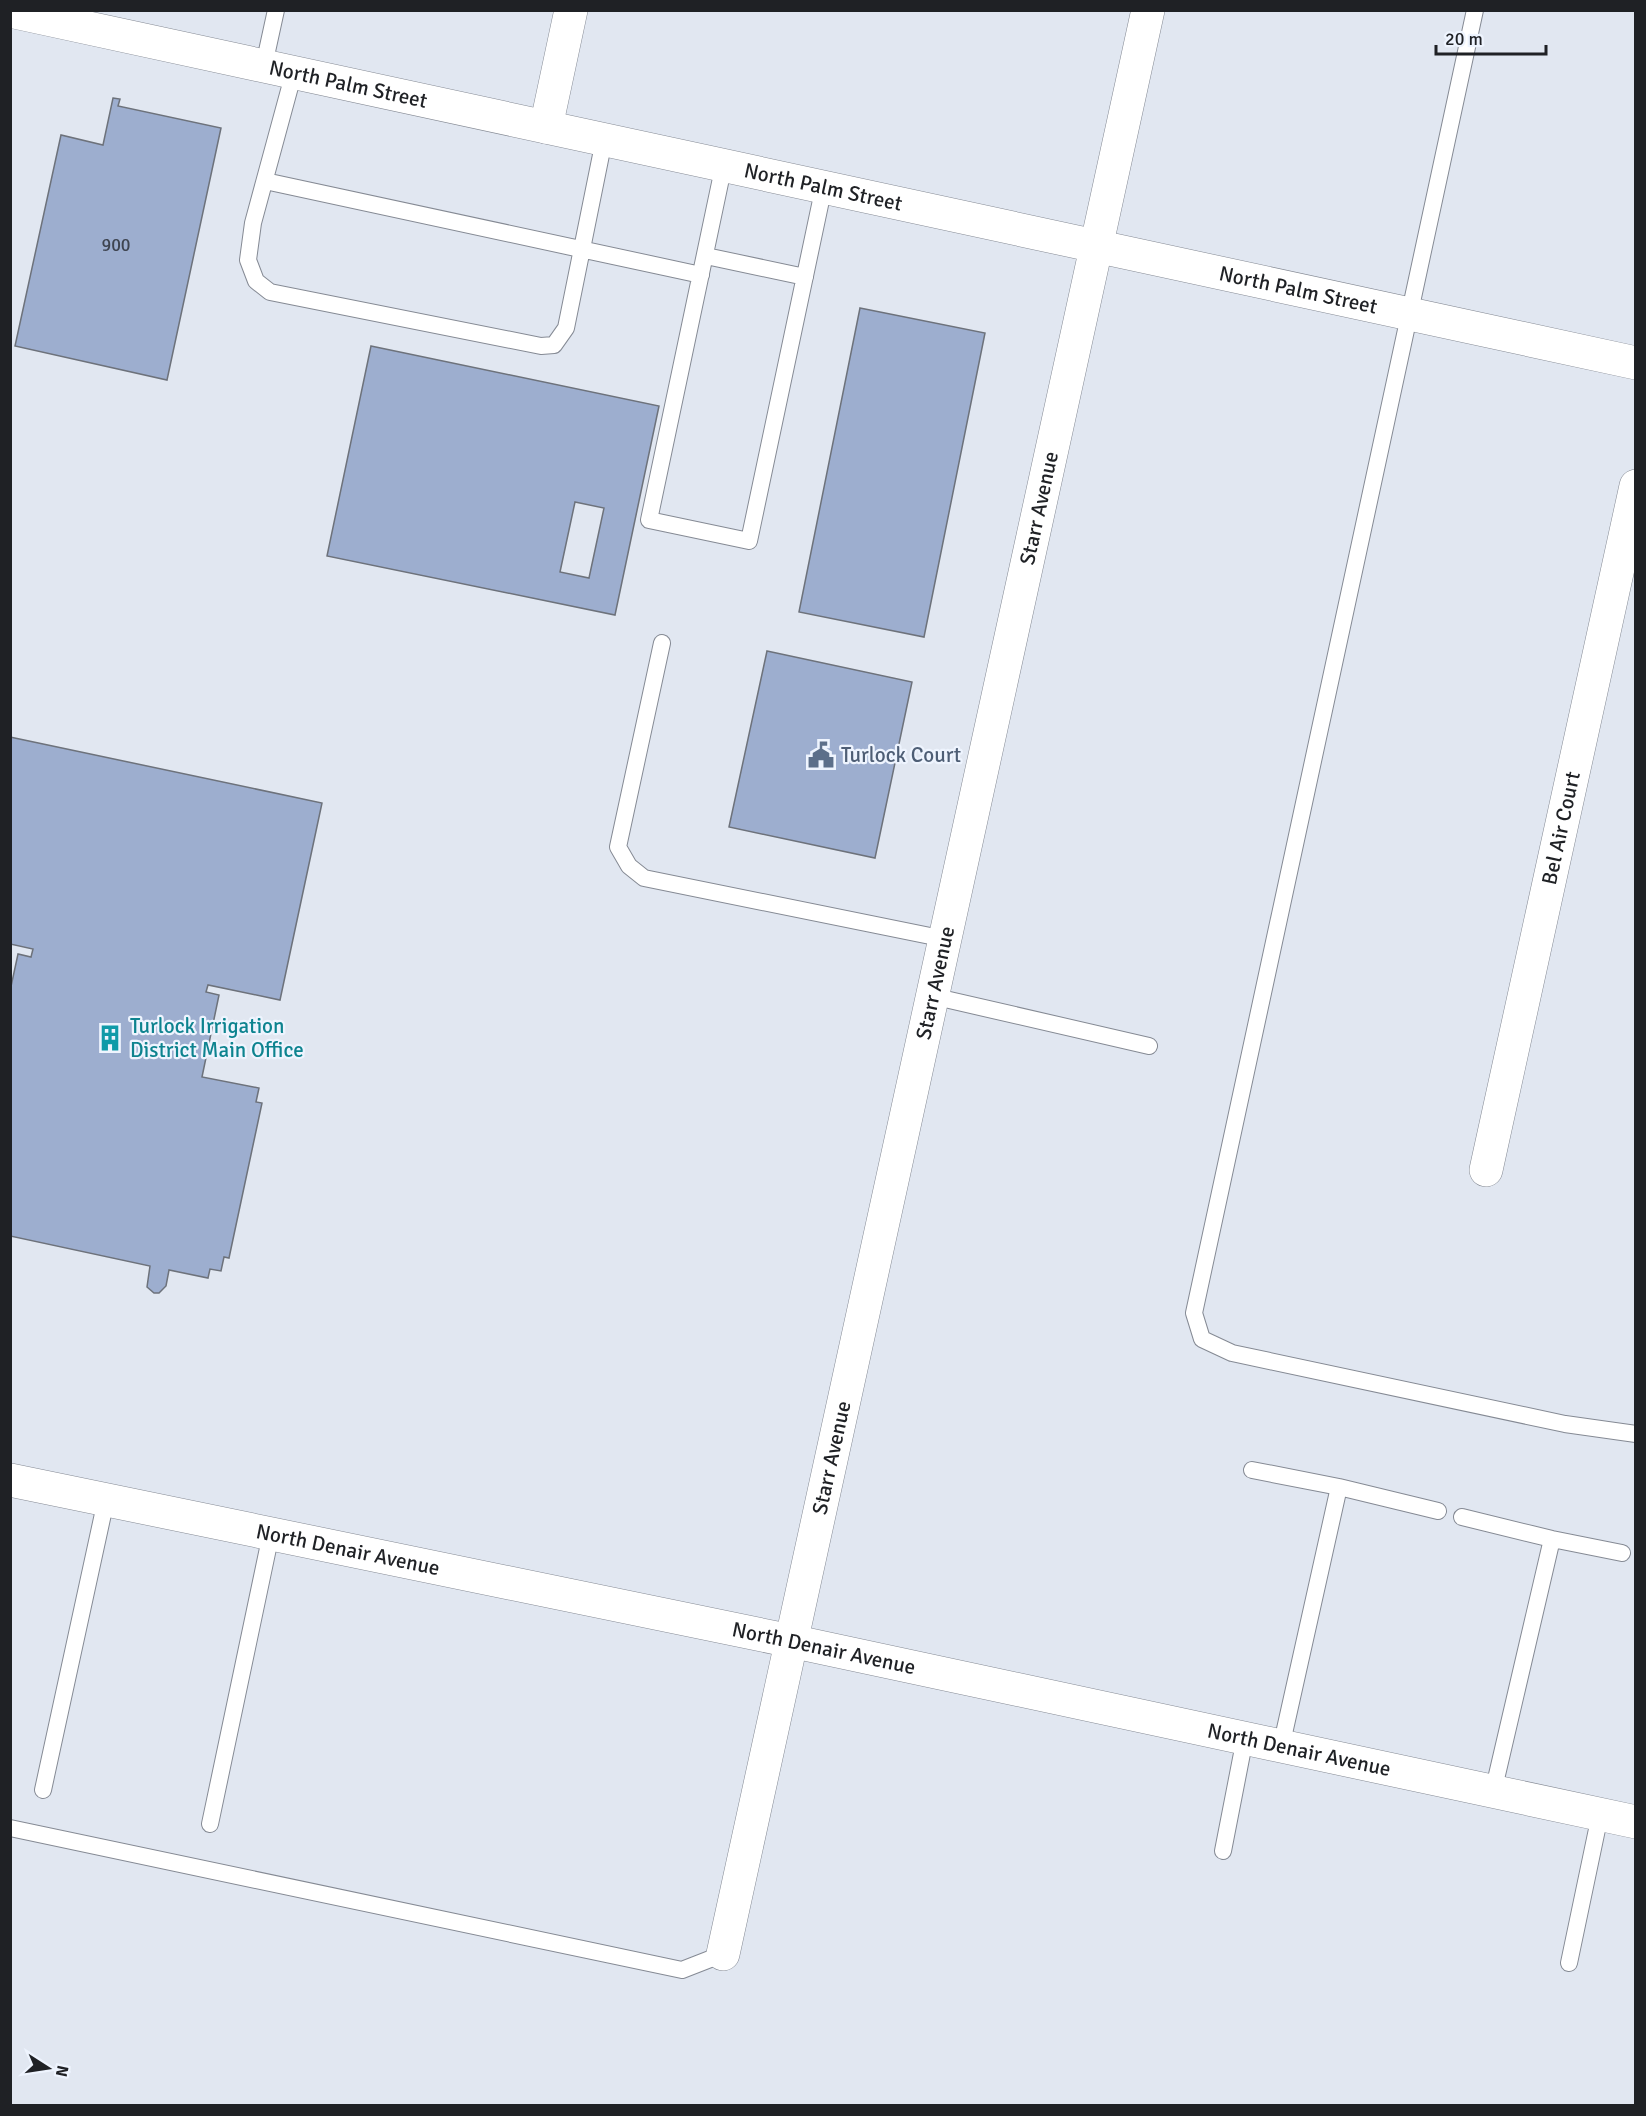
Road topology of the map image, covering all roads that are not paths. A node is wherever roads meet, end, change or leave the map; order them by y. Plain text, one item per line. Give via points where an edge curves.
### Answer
1 (276, 10) edge
2 (571, 10) edge
3 (1148, 10) edge
4 (1475, 10) edge
5 (10, 11) edge
6 (279, 69) junction
7 (546, 127) junction
8 (604, 140) junction
9 (724, 164) junction
10 (265, 181) junction
11 (824, 186) junction
12 (1097, 244) junction
13 (581, 251) junction
14 (705, 256) junction
15 (702, 275) junction
16 (805, 277) junction
17 (1409, 313) junction
18 (1635, 363) edge
19 (1635, 486) edge
20 (662, 643) dead end
21 (945, 939) junction
22 (932, 996) junction
23 (1149, 1046) dead end
24 (1486, 1170) dead end
25 (1635, 1434) edge
26 (1252, 1470) dead end
27 (10, 1480) edge
28 (1339, 1487) junction
29 (106, 1500) junction
30 (1438, 1511) dead end
31 (1462, 1517) dead end
32 (271, 1534) junction
33 (1552, 1539) junction
34 (1622, 1553) dead end
35 (791, 1641) junction
36 (1245, 1738) junction
37 (1281, 1747) junction
38 (43, 1790) dead end
39 (1493, 1792) junction
40 (1600, 1815) junction
41 (1635, 1822) edge
42 (210, 1824) dead end
43 (10, 1828) edge
44 (1223, 1851) dead end
45 (723, 1954) joint
46 (1569, 1963) dead end

1 - 6 lane
2 - 7 street
3 - 12 street, Starr Avenue
4 - 17 lane
5 - 6 street, North Palm Street
6 - 7 street, North Palm Street
6 - 10 lane
7 - 8 street, North Palm Street
8 - 9 street, North Palm Street
8 - 13 lane
9 - 11 street, North Palm Street
9 - 14 lane
10 - 13 lane
10 - 13 lane via 253,223 248,261 256,281 270,292 554,345 566,328
11 - 12 street, North Palm Street
11 - 16 lane
12 - 17 street, North Palm Street
12 - 21 street, Starr Avenue
13 - 15 lane
14 - 15 lane
14 - 16 lane
15 - 16 lane via 650,520 749,541
17 - 18 street, North Palm Street
17 - 25 lane via 1194,1313 1202,1339 1232,1353 1565,1424
19 - 24 street, Bel Air Court
20 - 21 lane via 618,847 629,866 644,878
21 - 22 street, Starr Avenue
22 - 23 lane
22 - 35 street, Starr Avenue
26 - 28 lane
27 - 29 street, North Denair Avenue
28 - 30 lane
28 - 37 lane
29 - 32 street, North Denair Avenue
29 - 38 lane
31 - 33 lane
32 - 35 street, North Denair Avenue
32 - 42 lane
33 - 34 lane
33 - 39 lane
35 - 36 street, North Denair Avenue
35 - 45 street, Starr Avenue
36 - 37 street, North Denair Avenue
36 - 44 lane
37 - 39 street, North Denair Avenue
39 - 40 street, North Denair Avenue
40 - 41 street, North Denair Avenue
40 - 46 lane
43 - 45 lane via 682,1970

